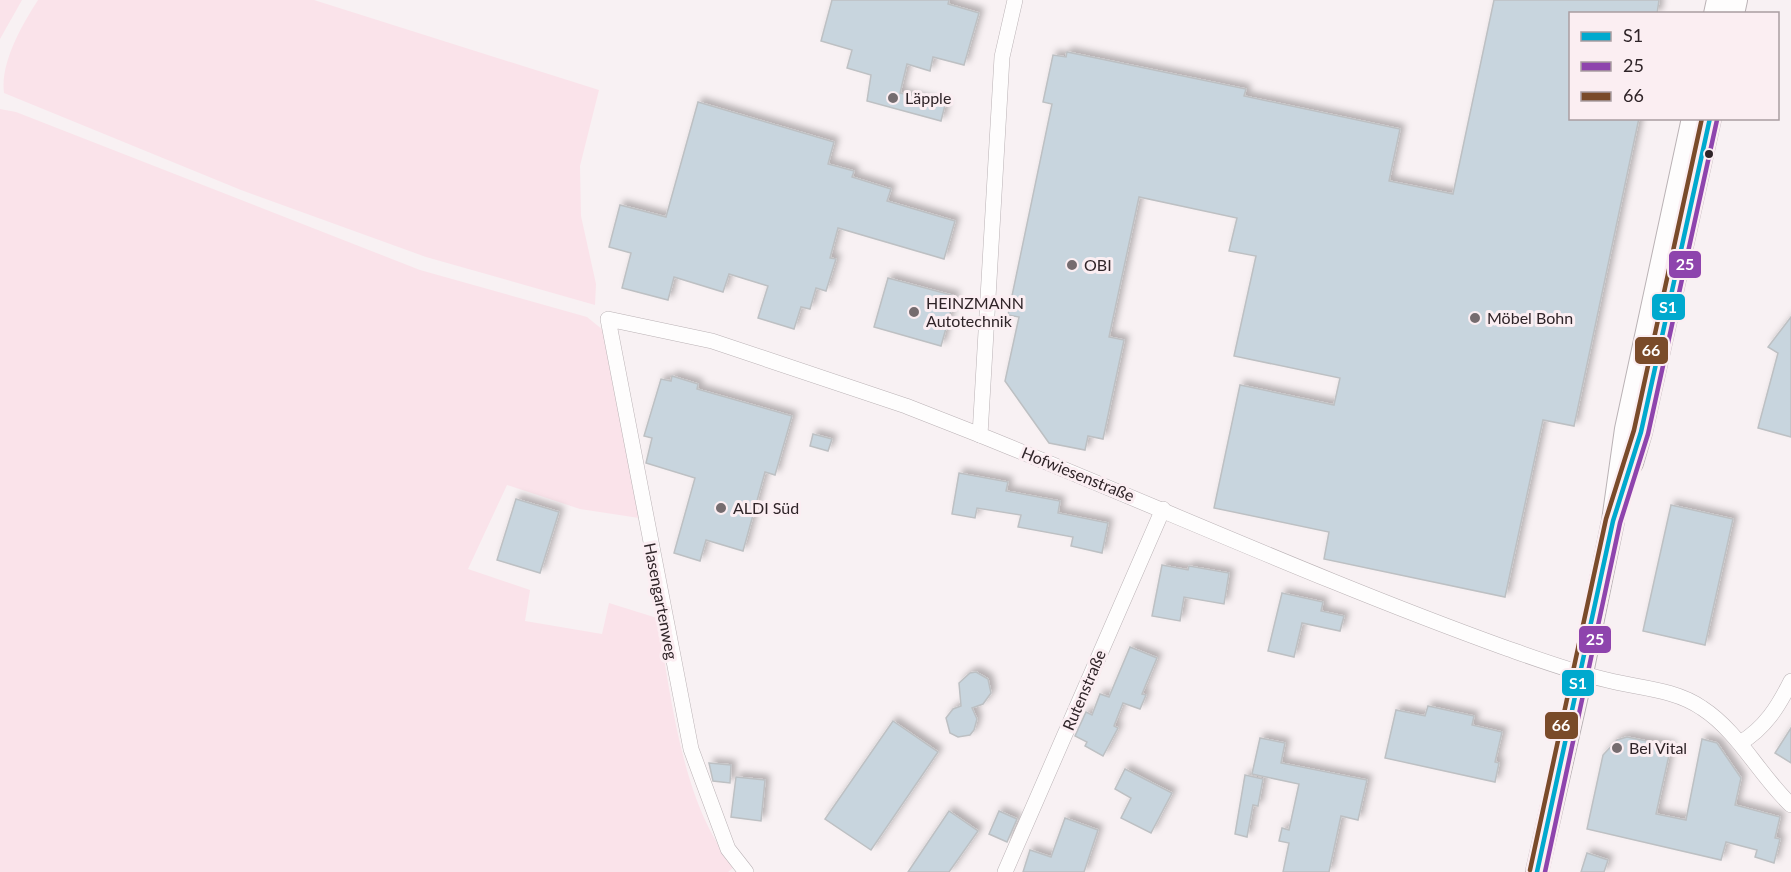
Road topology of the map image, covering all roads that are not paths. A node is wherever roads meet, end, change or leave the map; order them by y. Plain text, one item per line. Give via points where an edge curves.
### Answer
1 (1015, 0) edge
2 (1693, 120) edge
3 (1710, 120) edge
4 (608, 319) joint
5 (980, 435) junction
6 (1163, 509) junction
7 (1613, 521) junction
8 (1582, 673) junction
9 (1791, 681) edge
10 (1740, 743) junction
11 (1791, 805) edge
12 (746, 872) edge
13 (1005, 872) edge
14 (1537, 872) edge

1 - 5 street via 1001,68
2 - 7 main road via 1626,429
3 - 7 main road via 1641,432
4 - 5 street, Hofwiesenstraße via 712,341
4 - 12 street, Hasengartenweg via 691,749 728,849
5 - 6 street, Hofwiesenstraße
6 - 8 street, Hofwiesenstraße via 1409,612
6 - 13 street, Rutenstraße
7 - 8 main road
8 - 10 street, Hofwiesenstraße via 1658,690 1701,706
8 - 14 main road
9 - 10 street via 1768,721
10 - 11 street, Hofwiesenstraße

